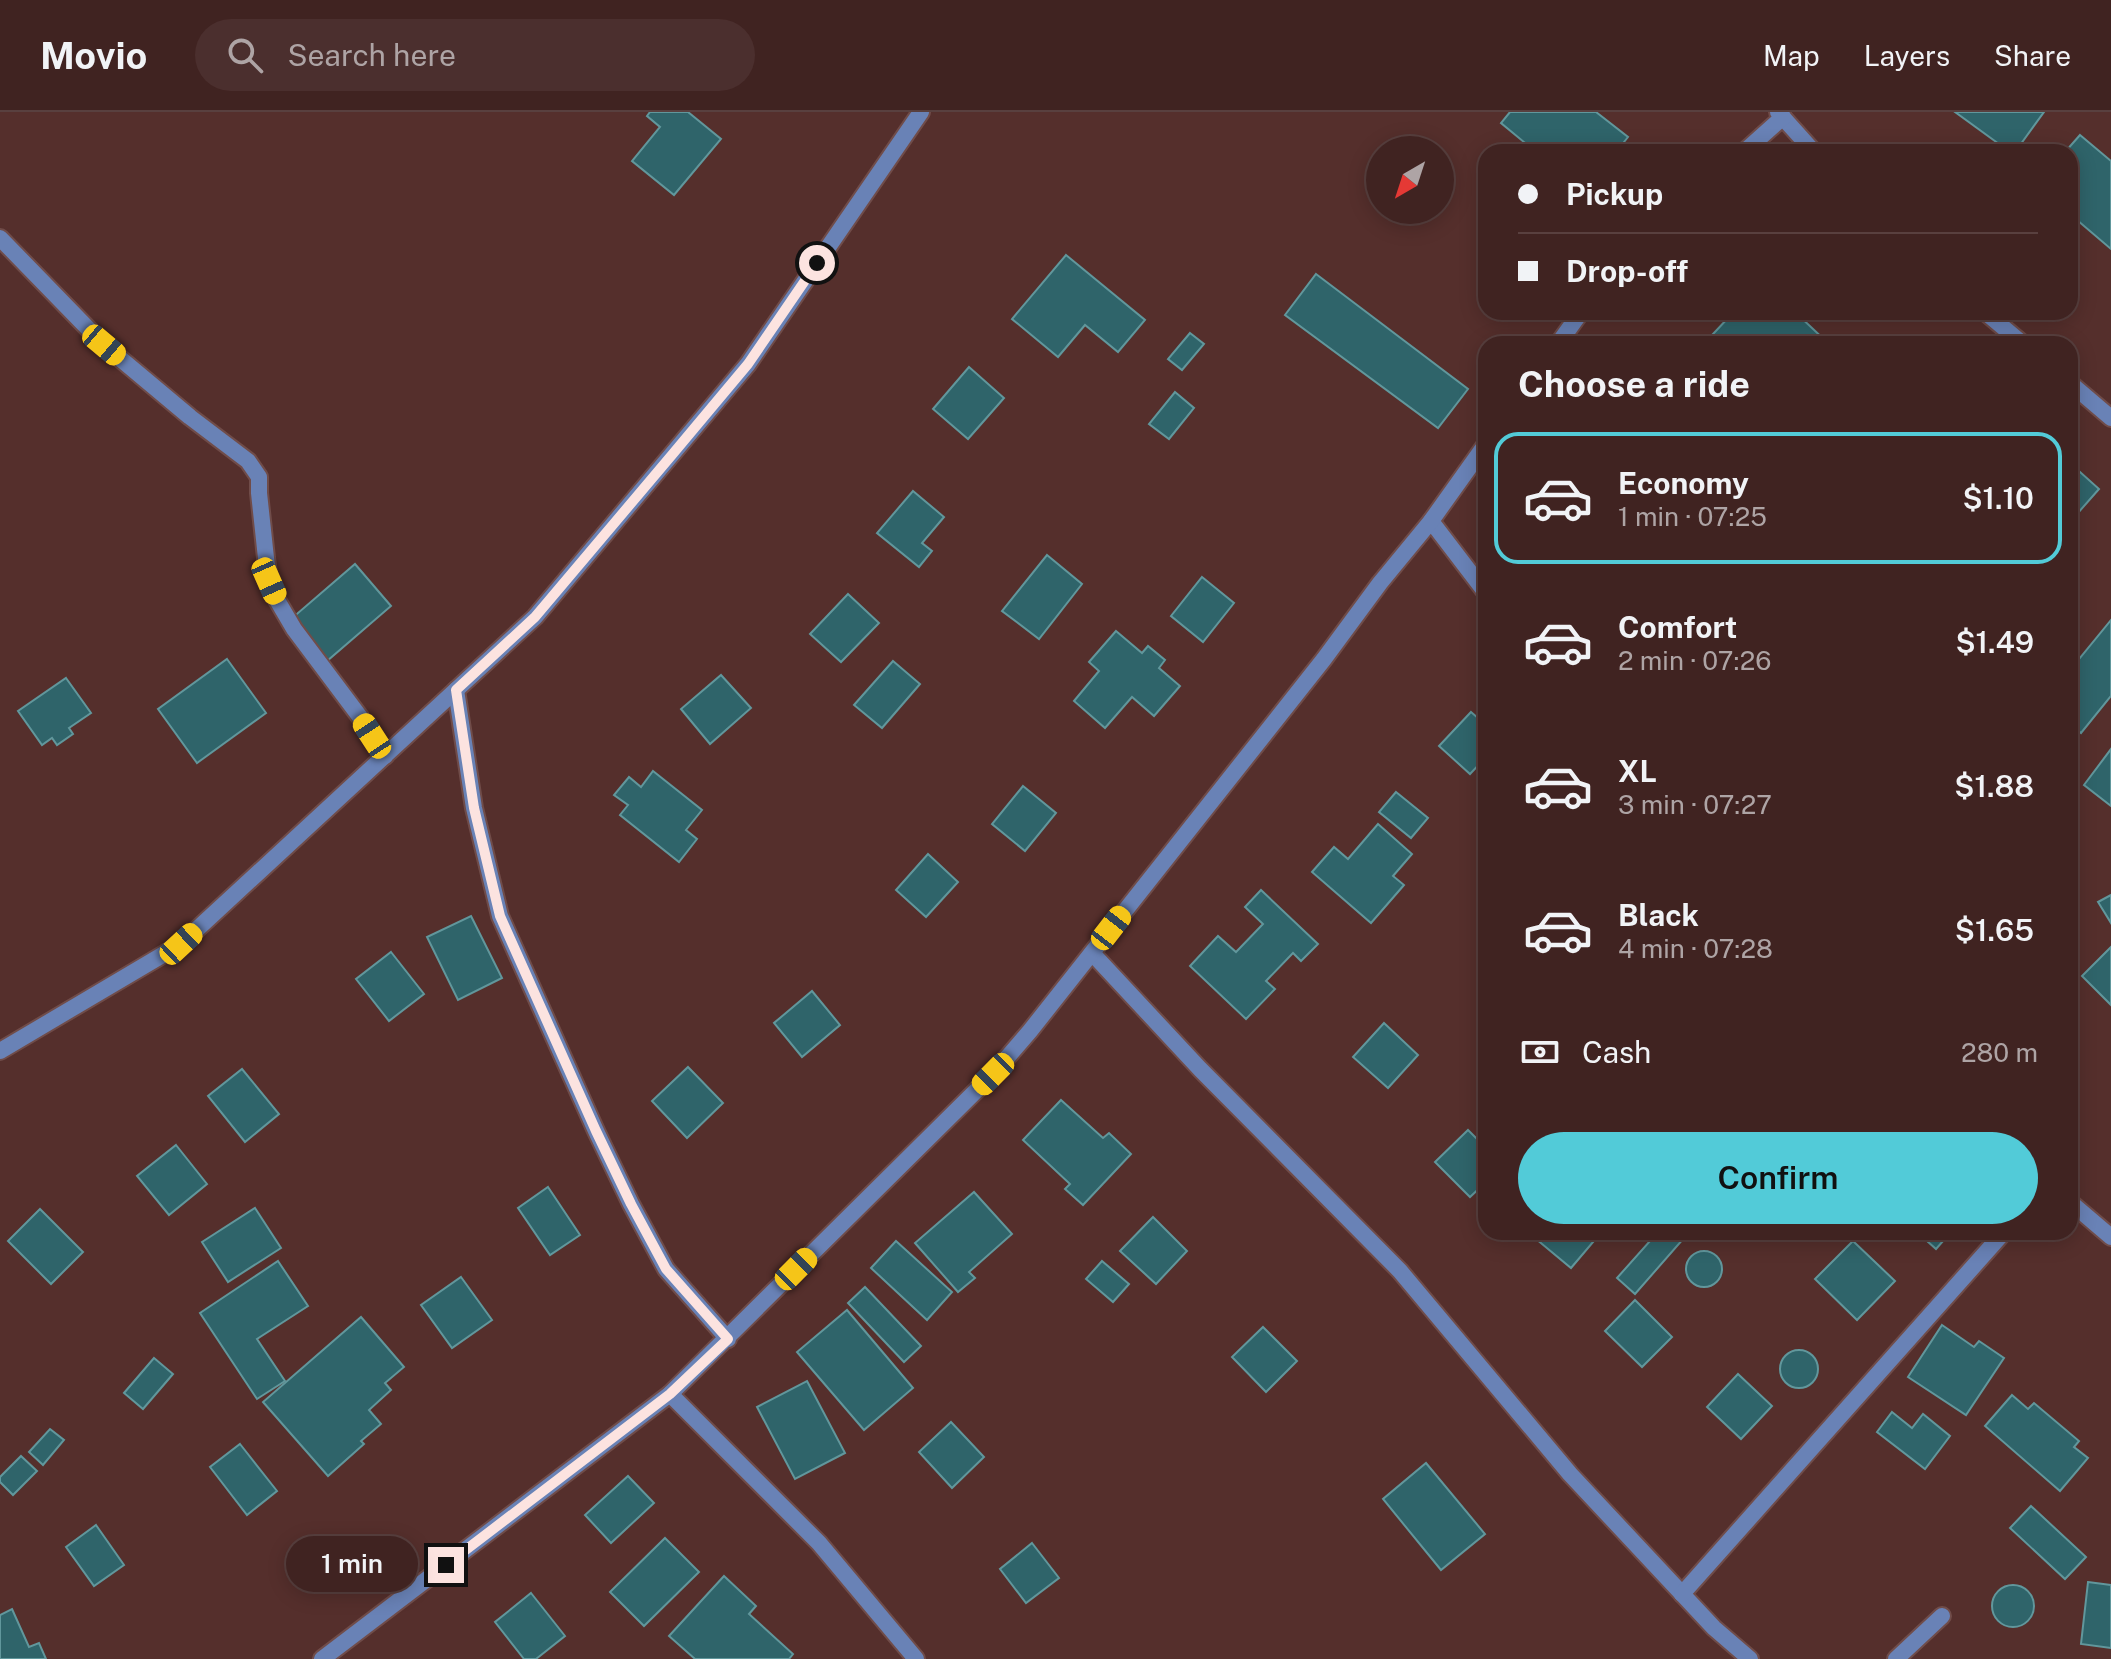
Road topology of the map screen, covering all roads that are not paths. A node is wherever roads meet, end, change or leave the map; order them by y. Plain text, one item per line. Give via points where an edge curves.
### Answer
1 (921, 112) edge
2 (1780, 114) edge
3 (1752, 144) edge
4 (1807, 144) edge
5 (0, 238) edge
6 (1994, 320) edge
7 (2014, 336) edge
8 (2078, 390) edge
9 (2111, 418) edge
10 (1478, 455) edge
11 (1431, 521) junction
12 (1478, 583) edge
13 (456, 690) junction
14 (385, 756) junction
15 (1092, 953) junction
16 (0, 1051) edge
17 (2078, 1209) edge
18 (2111, 1237) edge
19 (1997, 1240) edge
20 (728, 1339) junction
21 (670, 1394) junction
22 (1682, 1594) junction
23 (1942, 1616) dead end
24 (322, 1659) edge
25 (916, 1659) edge
26 (1750, 1659) edge
27 (1896, 1659) edge

1 - 13 street via 748,364 535,617
2 - 3 street
2 - 4 street
5 - 14 street via 104,345 248,461 259,477 269,581 277,600
6 - 7 street
8 - 9 street
10 - 11 street
11 - 12 street
11 - 15 street
13 - 14 street
13 - 20 street via 474,808 500,916 596,1131 666,1269
14 - 16 street via 181,944
15 - 20 street via 993,1074
15 - 22 street via 1400,1271 1570,1474
17 - 18 street
19 - 22 street
20 - 21 street
21 - 24 street
21 - 25 street via 819,1543
22 - 26 street
23 - 27 street

